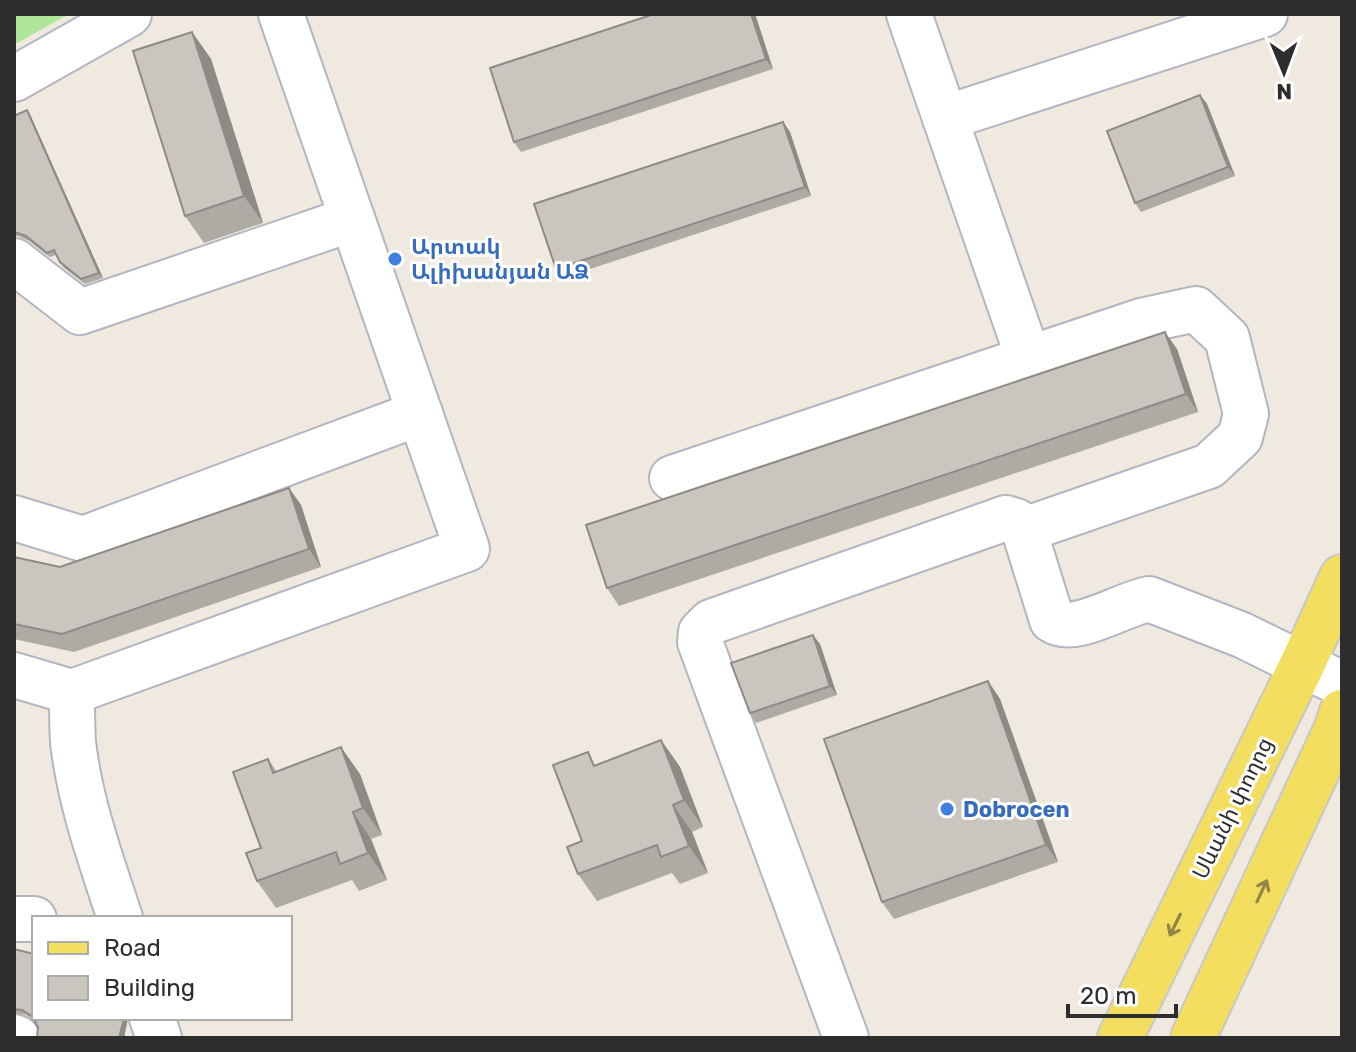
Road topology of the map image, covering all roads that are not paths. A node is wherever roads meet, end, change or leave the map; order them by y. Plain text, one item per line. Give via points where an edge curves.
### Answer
1 (129, 14) edge
2 (281, 14) edge
3 (909, 14) edge
4 (1265, 14) edge
5 (14, 79) edge
6 (945, 118) junction
7 (352, 219) junction
8 (14, 261) edge
9 (1029, 360) junction
10 (420, 413) junction
11 (672, 478) dead end
12 (14, 518) edge
13 (1024, 530) junction
14 (1342, 577) edge
15 (1303, 663) junction
16 (14, 675) edge
17 (1342, 684) edge
18 (72, 692) junction
19 (1340, 725) edge
20 (119, 916) edge
21 (846, 1038) edge
22 (1120, 1038) edge
23 (1193, 1038) edge

1 - 5 street
2 - 7 street
3 - 6 street
4 - 6 street
6 - 9 street
7 - 8 street via 80,312
7 - 10 street
9 - 11 street
9 - 13 street via 1141,321 1196,309 1227,338 1246,414 1240,437 1209,466
10 - 12 street via 83,539
10 - 18 street via 467,549
13 - 15 street via 1052,620 1059,626 1074,626 1149,599
13 - 21 street via 1006,518 711,622 701,632 700,642
14 - 15 main road, Սևանի փողոց
15 - 17 street
15 -> 22 main road, Սևանի փողոց
16 - 18 street
18 - 20 street via 80,784
23 -> 19 main road

